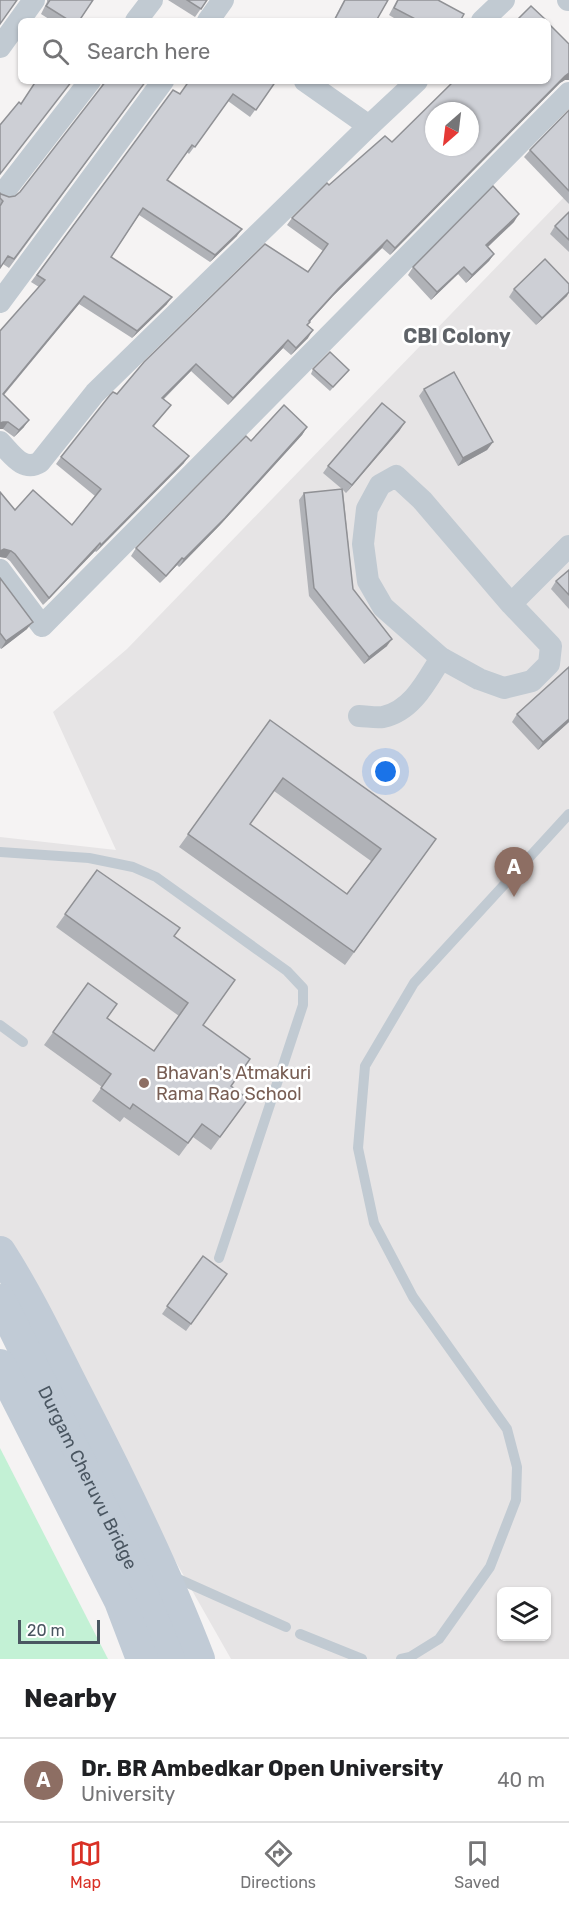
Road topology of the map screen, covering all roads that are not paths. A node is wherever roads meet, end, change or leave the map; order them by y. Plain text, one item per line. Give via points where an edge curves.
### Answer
1 (34, 0) edge
2 (152, 0) edge
3 (504, 0) edge
4 (21, 18) edge
5 (138, 18) edge
6 (485, 18) edge
7 (18, 22) edge
8 (0, 47) edge
9 (88, 84) edge
10 (161, 84) edge
11 (309, 84) edge
12 (414, 84) edge
13 (569, 93) edge
14 (369, 126) junction
15 (4, 192) edge
16 (0, 302) edge
17 (0, 442) edge
18 (569, 546) edge
19 (0, 570) edge
20 (511, 604) junction
21 (441, 658) junction
22 (359, 716) dead end
23 (569, 814) edge
24 (0, 852) edge
25 (0, 1025) edge
26 (23, 1042) dead end
27 (0, 1252) edge
28 (219, 1258) dead end
29 (0, 1300) edge
30 (0, 1365) edge
31 (0, 1412) edge
32 (162, 1572) junction
33 (286, 1627) dead end
34 (300, 1634) dead end
35 (407, 1658) edge
36 (122, 1659) edge
37 (142, 1659) edge
38 (169, 1659) edge
39 (199, 1659) edge
40 (362, 1659) edge

1 - 4 street
2 - 5 street
3 - 6 street
7 - 8 street
9 - 15 street
10 - 16 street
11 - 14 street
12 - 14 street
13 - 19 street via 42,626
14 - 17 street via 96,393 40,462 24,466
18 - 20 street
20 - 21 street via 551,646 549,664 532,681 504,688
20 - 21 street via 407,485 396,476 380,484 367,509 363,544 368,581 383,607
21 - 22 street via 402,710 381,717
23 - 35 lane via 414,983 365,1066 358,1148 374,1223 413,1297 507,1428 517,1467 516,1500 490,1567 439,1639
24 - 28 lane via 89,858 133,867 156,877 287,971 303,988 303,1005
25 - 26 lane
27 - 32 main road via 20,1283 98,1436
29 - 38 main road, Durgam Cheruvu Bridge via 131,1566
30 - 37 main road, Durgam Cheruvu Bridge via 120,1601
31 - 36 main road via 87,1575
32 - 33 lane
32 - 39 main road
34 - 40 lane

